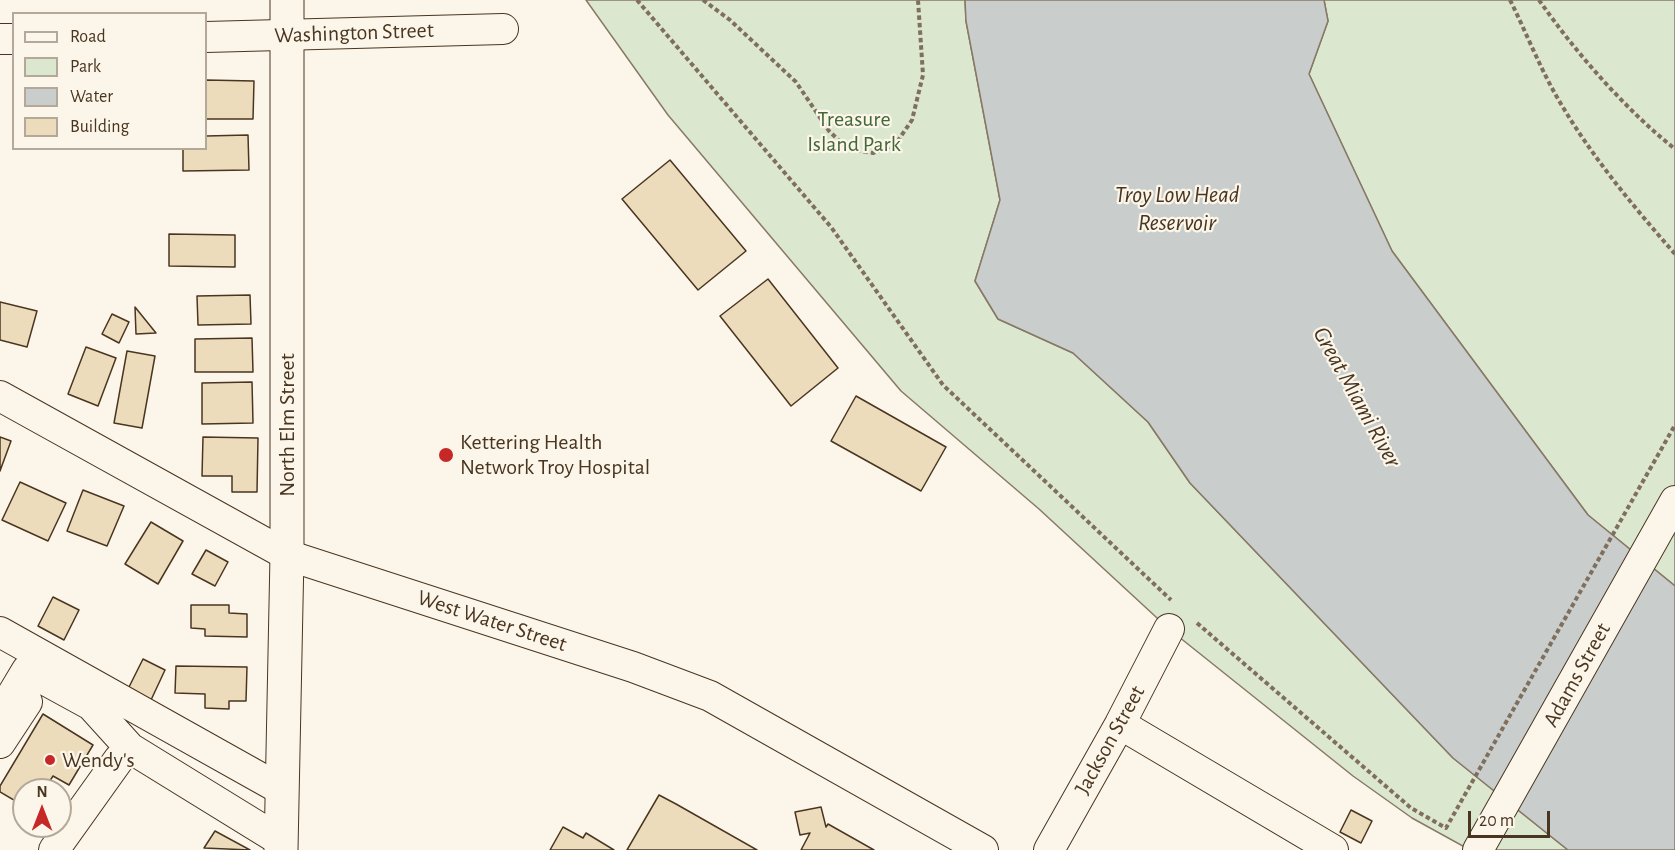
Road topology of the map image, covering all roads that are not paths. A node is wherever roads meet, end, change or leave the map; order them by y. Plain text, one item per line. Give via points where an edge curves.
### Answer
1 (287, 0) edge
2 (503, 29) dead end
3 (287, 36) junction
4 (207, 37) edge
5 (0, 396) edge
6 (1675, 501) edge
7 (287, 555) junction
8 (1180, 618) road end
9 (0, 632) edge
10 (0, 715) edge
11 (1120, 724) junction
12 (0, 743) edge
13 (124, 753) junction
14 (282, 790) junction
15 (281, 845) edge
16 (54, 850) edge
17 (982, 850) edge
18 (1049, 850) edge
19 (1333, 850) edge
20 (1478, 850) edge

1 - 3 main road, North Elm Street
2 - 3 street, Washington Street
3 - 4 street, Washington Street
3 - 7 main road, North Elm Street
5 - 7 street, West Water Street
6 - 20 street, Adams Street
7 - 14 main road, North Elm Street
7 - 17 street, West Water Street via 633,667 710,696
8 - 11 street, Jackson Street
9 - 14 street
10 - 13 street via 27,670 91,705
11 - 18 street, Jackson Street
11 - 19 street
12 - 13 street via 35,689 79,714
13 - 15 street
13 - 16 street
14 - 15 main road, North Elm Street

